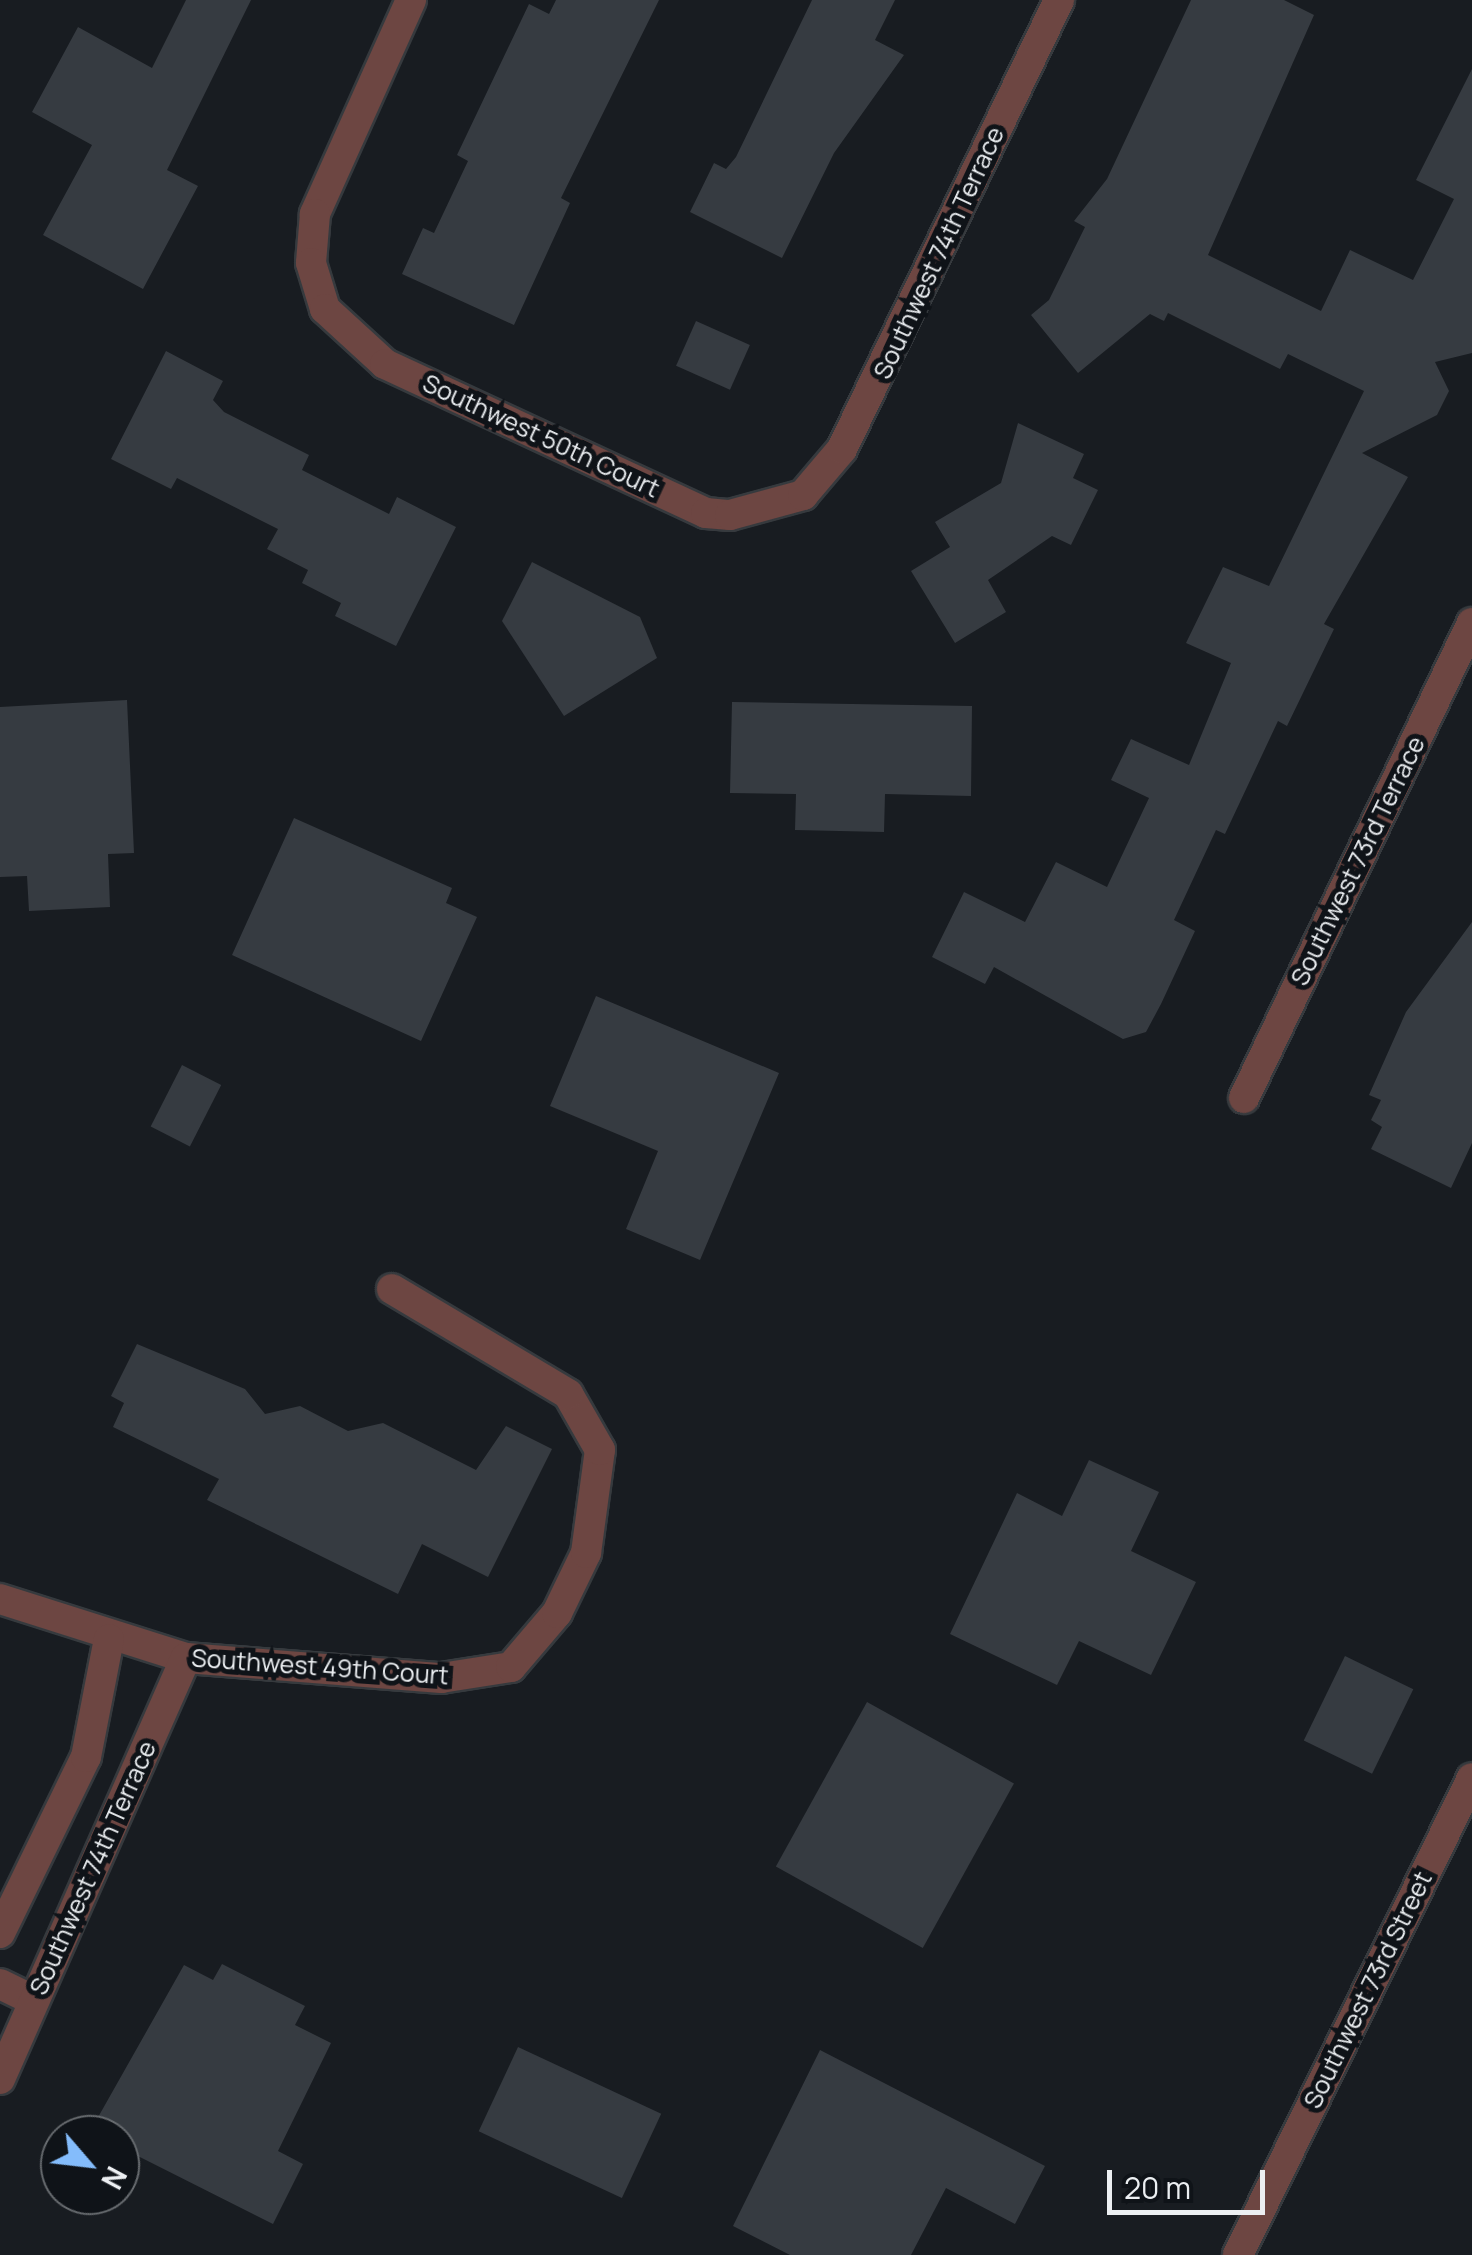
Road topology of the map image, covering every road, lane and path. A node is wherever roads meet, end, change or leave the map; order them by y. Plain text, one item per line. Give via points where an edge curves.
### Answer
1 (410, 0) edge
2 (1059, 0) edge
3 (802, 495) joint
4 (1472, 623) edge
5 (1244, 1098) dead end
6 (392, 1290) dead end
7 (0, 1598) edge
8 (109, 1639) junction
9 (186, 1658) junction
10 (1472, 1778) edge
11 (50, 1836) junction
12 (96, 1857) junction
13 (0, 1933) edge
14 (0, 1984) edge
15 (33, 2000) junction
16 (0, 2079) edge
17 (1238, 2255) edge

1 - 3 street, Southwest 50th Court via 324,185 311,242 314,282 342,332 385,364 706,513 755,513
2 - 3 street, Southwest 74th Terrace via 876,388
4 - 5 street, Southwest 73rd Terrace
6 - 9 street, Southwest 49th Court via 534,1370 589,1418 602,1483 586,1553 539,1638 498,1673 442,1678
7 - 8 street, Southwest 49th Court
8 - 9 street, Southwest 49th Court
8 - 11 street, Southwest 74th Terrace via 86,1757
9 - 12 street, Southwest 74th Terrace
10 - 17 street, Southwest 73rd Street
11 - 12 street
11 - 13 street, Southwest 74th Terrace
12 - 15 street, Southwest 74th Terrace
14 - 15 street
15 - 16 street, Southwest 74th Terrace

